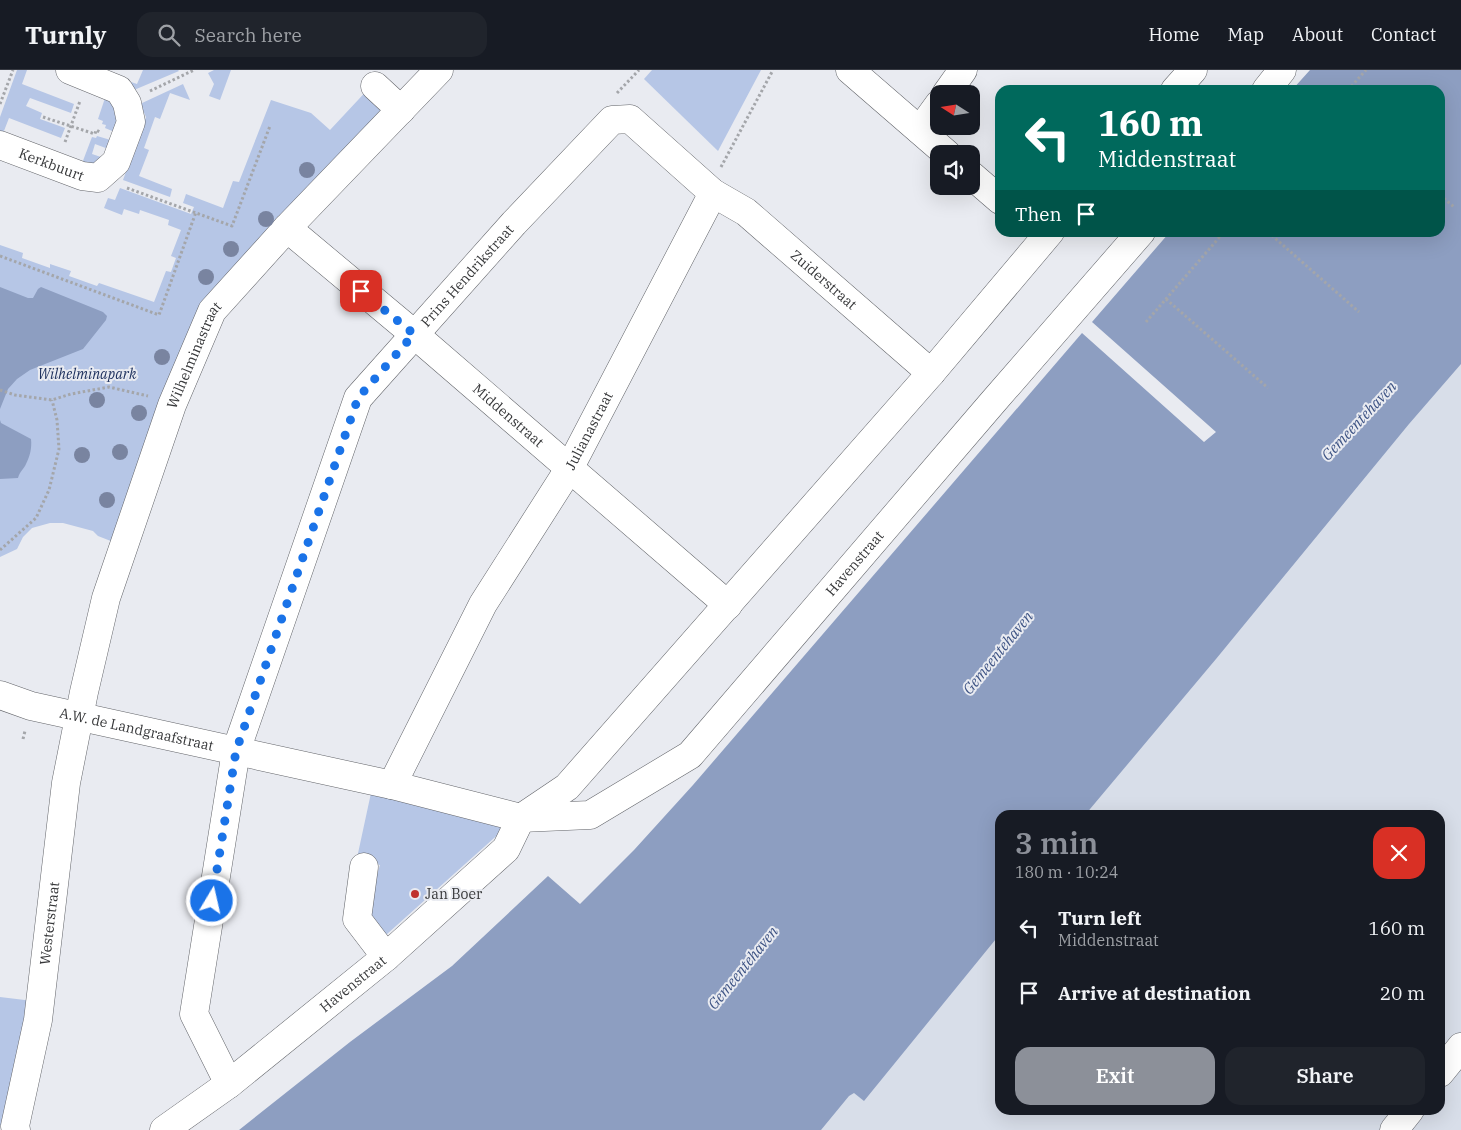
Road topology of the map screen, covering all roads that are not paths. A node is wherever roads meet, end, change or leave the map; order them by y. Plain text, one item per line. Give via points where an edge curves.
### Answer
1 (438, 70) edge
2 (850, 70) edge
3 (964, 70) edge
4 (1193, 70) edge
5 (1282, 70) edge
6 (79, 73) edge
7 (953, 85) edge
8 (1180, 85) edge
9 (1270, 85) edge
10 (376, 86) dead end
11 (401, 110) junction
12 (930, 116) edge
13 (920, 130) junction
14 (0, 145) edge
15 (937, 145) edge
16 (980, 183) edge
17 (713, 193) junction
18 (995, 196) edge
19 (287, 228) junction
20 (1041, 237) edge
21 (1137, 237) edge
22 (414, 334) junction
23 (931, 374) junction
24 (568, 469) junction
25 (728, 606) junction
26 (0, 695) edge
27 (80, 716) junction
28 (236, 751) junction
29 (392, 785) junction
30 (521, 818) junction
31 (364, 867) dead end
32 (386, 957) junction
33 (1461, 1046) edge
34 (1445, 1067) edge
35 (229, 1084) junction
36 (1406, 1115) edge
37 (15, 1128) edge
38 (164, 1130) edge
39 (1394, 1130) edge

1 - 11 street, Wilhelminastraat
2 - 13 street
3 - 7 street
4 - 8 street
5 - 9 street
6 - 14 street, Kerkbuurt via 119,90 127,103 131,122 116,162 98,178 82,176
10 - 11 street
11 - 19 street, Wilhelminastraat
12 - 13 street
13 - 15 street
16 - 18 street
17 - 22 street, Prins Hendrikstraat via 630,119 612,120
17 - 23 street, Zuiderstraat via 746,212
17 - 24 street, Julianastraat
19 - 22 street, Middenstraat
19 - 27 street, Wilhelminastraat via 212,311 172,404 106,598
20 - 23 street
21 - 30 street, Havenstraat via 690,755 590,815
22 - 24 street, Middenstraat
22 - 28 street, Prins Hendrikstraat via 358,398
23 - 25 street
24 - 25 street, Middenstraat
24 - 29 street, Julianastraat via 483,604
25 - 30 street via 567,787
26 - 27 street, A.W. de Landgraafstraat via 30,706
27 - 28 street, A.W. de Landgraafstraat
27 - 37 street, Westerstraat via 66,783 38,1020
28 - 29 street, A.W. de Landgraafstraat
28 - 35 street, Prins Hendrikstraat via 194,1014
29 - 30 street, A.W. de Landgraafstraat
30 - 32 street, Havenstraat via 506,849
31 - 32 street via 357,919
32 - 35 street, Havenstraat
33 - 34 street
35 - 38 street, Havenstraat
36 - 39 street

